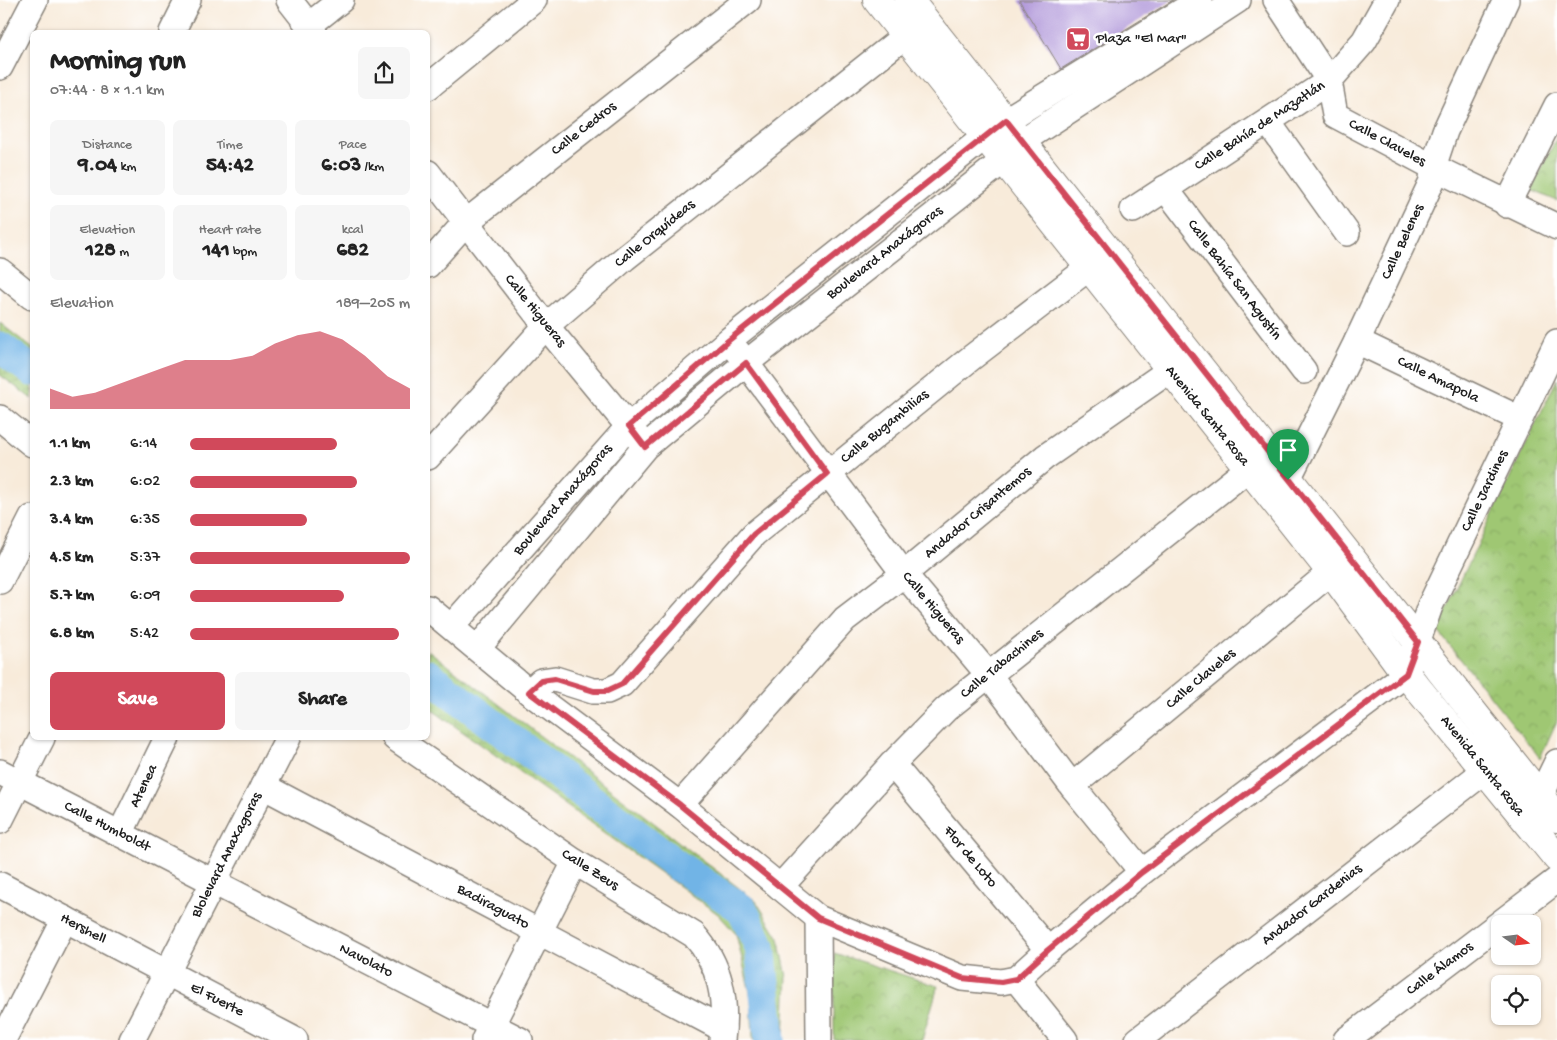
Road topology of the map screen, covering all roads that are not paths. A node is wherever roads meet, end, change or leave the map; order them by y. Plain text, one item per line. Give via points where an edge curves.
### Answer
1 (35, 0) edge
2 (188, 0) edge
3 (289, 0) edge
4 (341, 0) edge
5 (534, 0) edge
6 (748, 0) edge
7 (877, 0) edge
8 (1200, 0) edge
9 (1238, 0) edge
10 (1276, 0) edge
11 (1386, 0) edge
12 (1506, 0) edge
13 (913, 19) edge
14 (311, 29) edge
15 (173, 30) edge
16 (0, 67) edge
17 (1329, 80) junction
18 (430, 85) edge
19 (1557, 105) edge
20 (1268, 122) junction
21 (1004, 140) junction
22 (1433, 167) junction
23 (430, 176) edge
24 (1165, 188) junction
25 (1507, 205) junction
26 (1133, 210) dead end
27 (465, 223) junction
28 (1557, 227) edge
29 (1347, 233) dead end
30 (430, 263) edge
31 (1090, 268) junction
32 (0, 271) edge
33 (30, 294) edge
34 (546, 326) junction
35 (729, 340) junction
36 (1357, 341) junction
37 (1557, 342) edge
38 (746, 363) junction
39 (1170, 370) junction
40 (1304, 371) dead end
41 (0, 418) edge
42 (1520, 419) junction
43 (629, 426) junction
44 (30, 442) edge
45 (645, 447) junction
46 (430, 455) edge
47 (1249, 468) junction
48 (827, 474) junction
49 (1288, 480) junction
50 (30, 522) edge
51 (1331, 572) junction
52 (904, 574) junction
53 (0, 581) edge
54 (430, 610) edge
55 (452, 626) junction
56 (1418, 642) junction
57 (478, 648) junction
58 (988, 674) junction
59 (1406, 674) junction
60 (529, 692) junction
61 (40, 740) edge
62 (166, 740) edge
63 (287, 740) edge
64 (398, 740) edge
65 (1557, 762) edge
66 (892, 764) junction
67 (1486, 770) junction
68 (10, 777) edge
69 (263, 786) junction
70 (1072, 786) junction
71 (1540, 797) junction
72 (680, 805) junction
73 (1557, 818) edge
74 (0, 821) edge
75 (120, 834) junction
76 (1557, 858) edge
77 (576, 862) junction
78 (1142, 872) junction
79 (1557, 880) edge
80 (213, 882) junction
81 (0, 885) edge
82 (780, 888) junction
83 (818, 918) junction
84 (64, 919) junction
85 (540, 932) junction
86 (1048, 950) junction
87 (166, 974) junction
88 (1016, 979) junction
89 (488, 1033) edge
90 (723, 1034) edge
91 (2, 1040) edge
92 (132, 1040) edge
93 (295, 1040) edge
94 (520, 1040) edge
95 (819, 1040) edge
96 (1065, 1040) edge
97 (1138, 1040) edge
98 (1346, 1040) edge

1 - 16 street
2 - 15 street
3 - 14 street
4 - 14 street
5 - 18 street
6 - 27 street, Calle Cedros
7 - 13 main road, Avenida Santa Rosa
8 - 21 street, Boulevard Anaxágoras
9 - 21 street, Boulevard Anaxágoras
10 - 17 street, Calle Claveles
11 - 17 street, Calle Bahía de Mazatlán via 1364,41
12 - 22 street, Calle Belenes via 1446,131
13 - 21 main road, Avenida Santa Rosa
13 - 34 street, Calle Orquídeas
17 - 20 street, Calle Bahía de Mazatlán
17 - 22 street, Calle Claveles via 1335,115
19 - 25 street
20 - 24 street, Calle Bahía de Mazatlán
20 - 29 street
21 - 31 main road, Avenida Santa Rosa
21 - 35 street, Boulevard Anaxágoras
21 - 38 street, Boulevard Anaxágoras
21 - 49 main road, Avenida Santa Rosa
22 - 25 street, Calle Claveles
22 - 36 street, Calle Belenes via 1432,181
23 - 27 street, Calle Higueras
24 - 26 street, Calle Bahía de Mazatlán
24 - 40 street, Calle Bahía San Agustín
25 - 28 street, Calle Claveles
27 - 30 street, Calle Cedros
27 - 34 street, Calle Higueras
31 - 39 main road, Avenida Santa Rosa
31 - 48 street, Calle Bugambilias via 971,358
32 - 33 street
34 - 43 street, Calle Higueras
34 - 46 street, Calle Orquídeas
35 - 38 street, Calle Higueras
35 - 43 street, Boulevard Anaxágoras
36 - 42 street, Calle Amapola
36 - 49 street, Calle Belenes
37 - 42 street, Calle Jardines
38 - 45 street, Boulevard Anaxágoras
38 - 48 street, Calle Higueras
39 - 47 main road, Avenida Santa Rosa
39 - 52 street, Andador Crisantemos via 1045,457
41 - 44 street
42 - 56 street, Calle Jardines via 1430,606
43 - 45 street, Calle Higueras
43 - 55 street, Boulevard Anaxágoras
45 - 57 street, Boulevard Anaxágoras
47 - 51 main road, Avenida Santa Rosa
47 - 58 street, Calle Tabachines
48 - 52 street, Calle Higueras
48 - 60 street, Calle Bugambilias via 754,534 622,684 607,691 594,691 555,679 541,681
49 - 56 main road, Avenida Santa Rosa
50 - 53 street
51 - 59 main road, Avenida Santa Rosa
51 - 70 street, Calle Claveles
52 - 58 street, Calle Higueras
52 - 72 street, Andador Crisantemos via 828,634 812,657
54 - 55 street
55 - 57 street
56 - 59 street
56 - 71 main road, Avenida Santa Rosa
57 - 60 street
58 - 66 street, Calle Tabachines via 946,709
58 - 70 street, Calle Higueras
59 - 67 main road, Avenida Santa Rosa
59 - 78 street
60 - 72 street
61 - 68 street
62 - 75 street, Atenea
63 - 69 street, Blolevard Anaxagoras
64 - 77 street, Calle Zeus
65 - 71 street
66 - 82 street, Calle Tabachines
66 - 86 street, Flor de Loto
67 - 76 main road, Avenida Santa Rosa
67 - 97 street, Andador Gardenias
68 - 74 street
68 - 75 street, Calle Humboldt
69 - 80 street, Blolevard Anaxagoras
69 - 85 street, Badiraguato
70 - 78 street, Calle Higueras
71 - 73 main road, Avenida Santa Rosa
72 - 82 street
75 - 80 street, Calle Humboldt
77 - 85 street
77 - 90 street, Calle Zeus via 694,935 703,945 716,968 720,985
78 - 86 street
79 - 98 street, Calle Álamos
80 - 87 street, Blolevard Anaxagoras
80 - 89 street, Navolato
81 - 84 street, Hershell
82 - 83 street
83 - 88 street via 962,978 1001,982
83 - 95 street
84 - 87 street, Hershell
84 - 91 street
85 - 89 street
85 - 90 street, Badiraguato
86 - 88 street
87 - 92 street, Blolevard Anaxagoras
87 - 93 street, El Fuerte
88 - 96 street
89 - 94 street, Navolato

